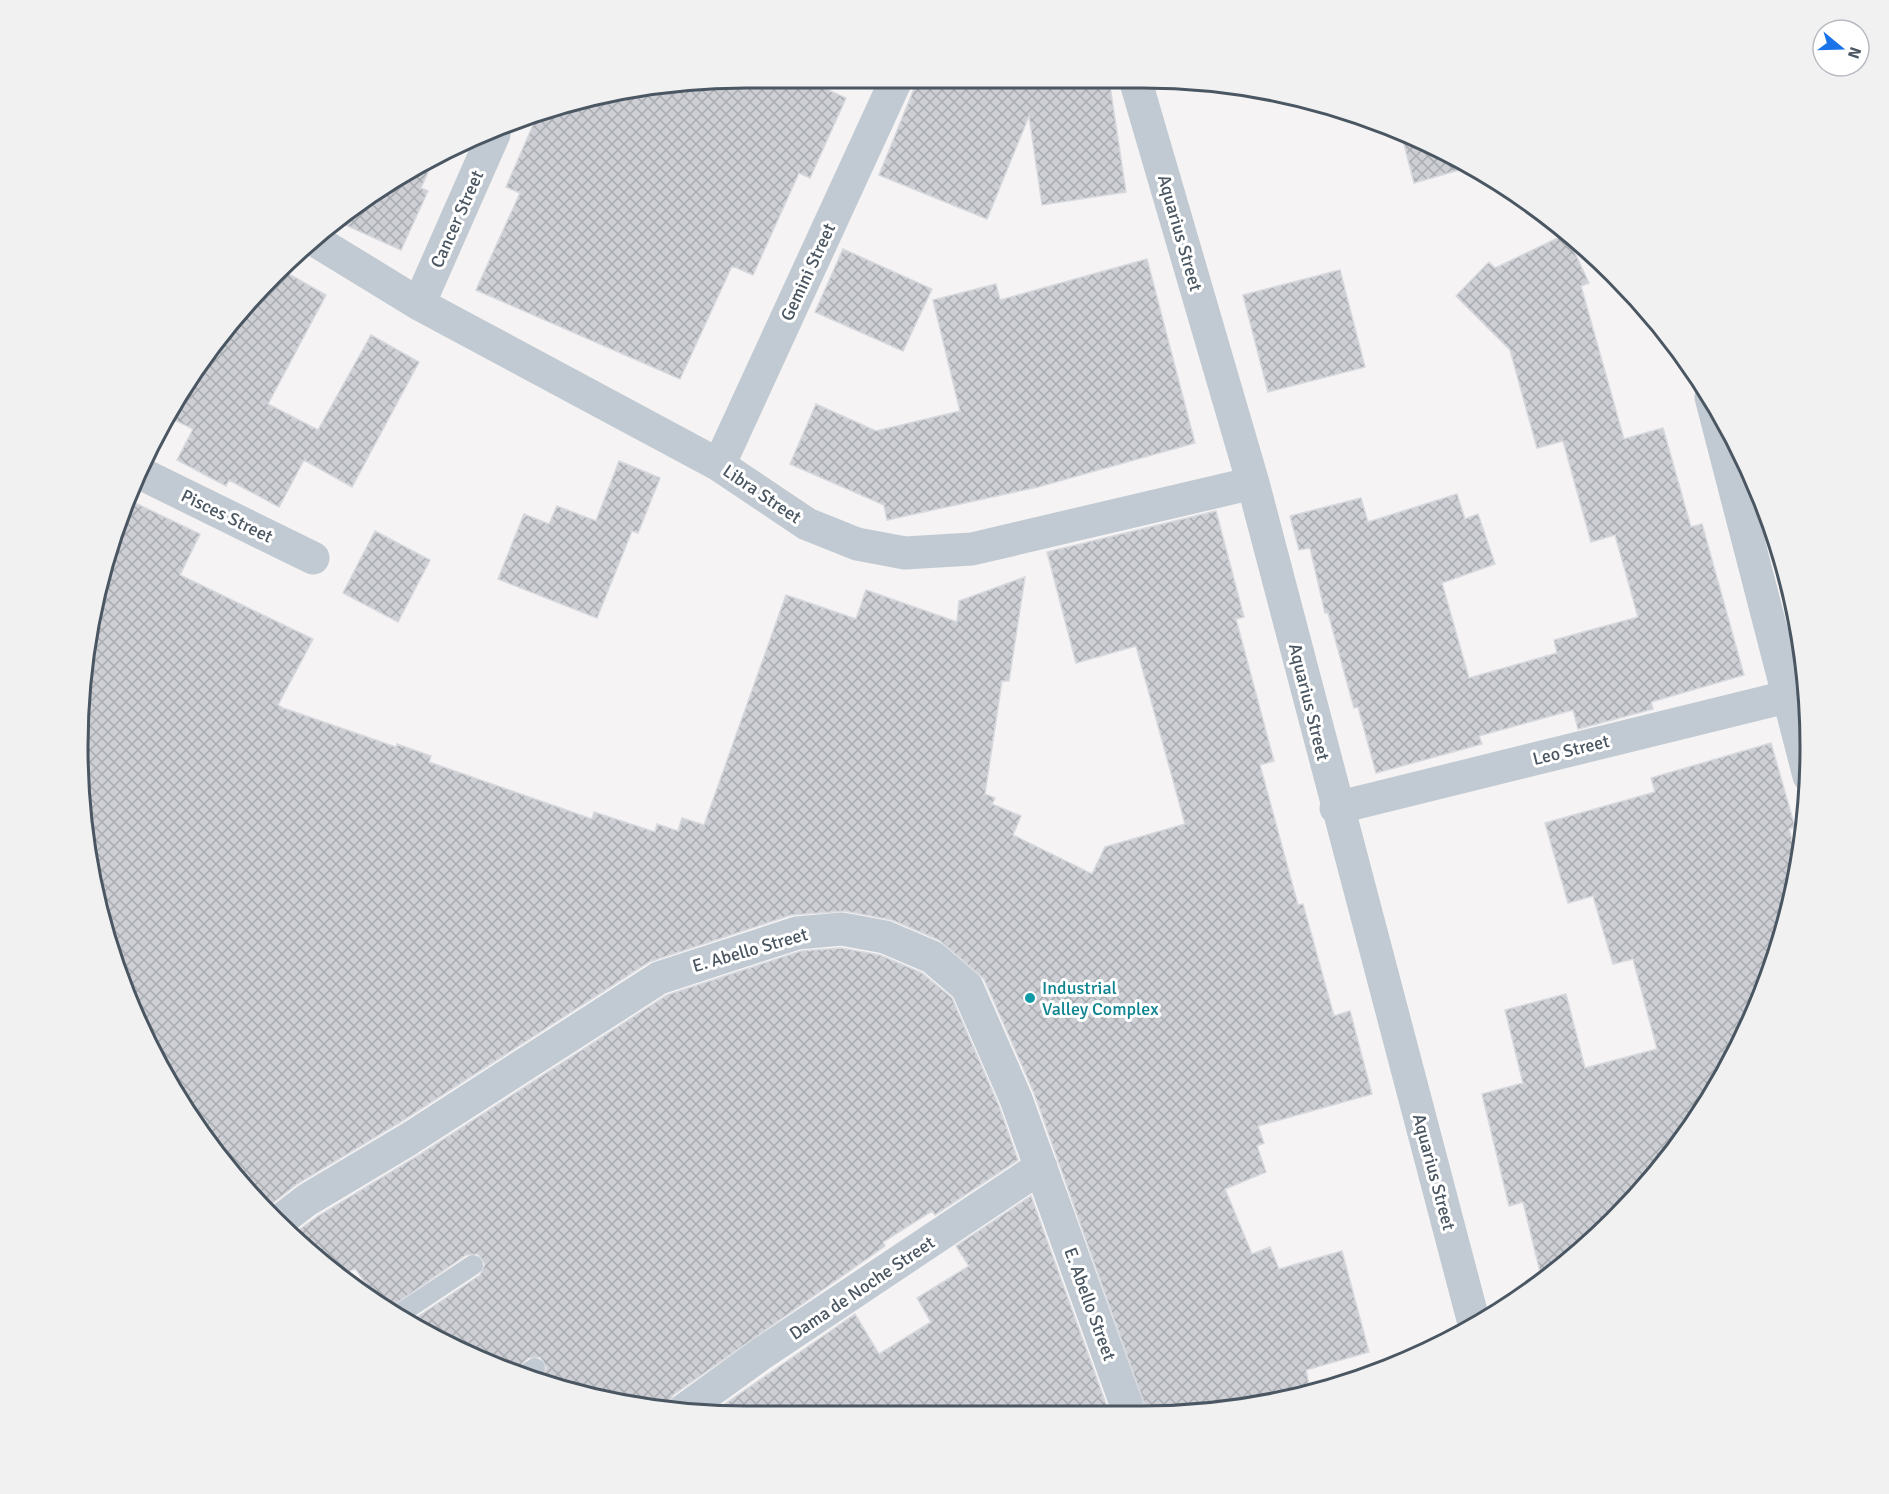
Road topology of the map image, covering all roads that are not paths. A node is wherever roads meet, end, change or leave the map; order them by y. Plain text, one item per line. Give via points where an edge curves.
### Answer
1 (892, 88) edge
2 (1139, 88) edge
3 (491, 141) edge
4 (322, 245) edge
5 (420, 304) junction
6 (1722, 437) edge
7 (719, 465) junction
8 (147, 476) edge
9 (1253, 483) junction
10 (313, 558) dead end
11 (1798, 694) edge
12 (1336, 808) junction
13 (1041, 1167) junction
14 (285, 1217) edge
15 (473, 1265) dead end
16 (406, 1310) edge
17 (1472, 1316) edge
18 (694, 1403) edge
19 (1127, 1406) edge

1 - 7 street, Gemini Street
2 - 9 street, Aquarius Street
3 - 5 street, Cancer Street
4 - 5 street, Libra Street
5 - 7 street, Libra Street
6 - 11 street
7 - 9 street, Libra Street via 807,524 857,544 904,553 972,549
8 - 10 street, Pisces Street
9 - 12 street, Aquarius Street
11 - 12 street, Leo Street
12 - 17 street, Aquarius Street
13 - 14 street, E. Abello Street via 967,987 932,957 885,937 827,929 797,933 659,978
13 - 18 street, Dama de Noche Street
13 - 19 street, E. Abello Street
15 - 16 lane

